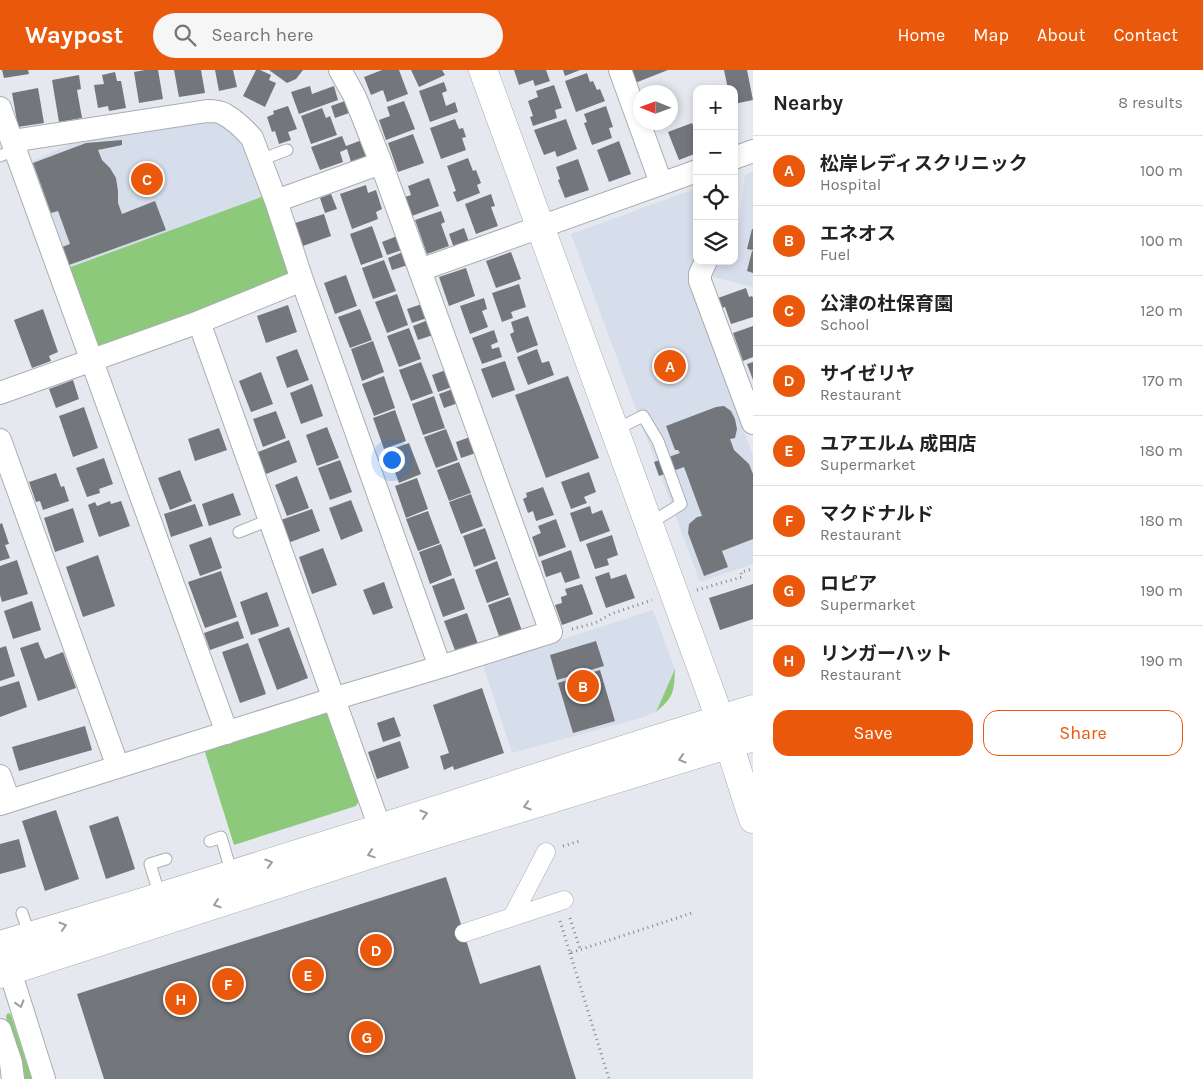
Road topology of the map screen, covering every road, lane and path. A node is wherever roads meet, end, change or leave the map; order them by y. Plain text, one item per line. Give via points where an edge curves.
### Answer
1 (340, 70) edge
2 (484, 70) edge
3 (620, 70) edge
4 (0, 108) edge
5 (9, 149) edge
6 (287, 150) dead end
7 (753, 151) edge
8 (738, 157) edge
9 (260, 160) junction
10 (381, 163) junction
11 (693, 172) edge
12 (661, 183) junction
13 (276, 201) junction
14 (541, 228) junction
15 (704, 265) edge
16 (420, 270) junction
17 (302, 280) junction
18 (198, 322) junction
19 (91, 361) junction
20 (0, 393) edge
21 (752, 415) edge
22 (615, 431) junction
23 (0, 440) edge
24 (269, 520) junction
25 (649, 524) junction
26 (239, 532) dead end
27 (753, 568) edge
28 (692, 592) dead end
29 (653, 600) dead end
30 (551, 632) junction
31 (440, 668) junction
32 (333, 699) junction
33 (753, 709) edge
34 (227, 733) junction
35 (734, 734) edge
36 (118, 767) junction
37 (0, 776) edge
38 (4, 802) edge
39 (753, 819) edge
40 (380, 828) junction
41 (210, 841) dead end
42 (546, 852) dead end
43 (166, 859) dead end
44 (232, 874) junction
45 (160, 896) junction
46 (564, 900) joint
47 (692, 912) dead end
48 (512, 917) junction
49 (560, 919) dead end
50 (464, 933) dead end
51 (0, 945) edge
52 (580, 949) junction
53 (570, 953) junction
54 (3, 968) edge
55 (0, 1030) edge
56 (12, 1079) edge
57 (44, 1079) edge
58 (609, 1079) edge

1 - 10 street via 355,97
2 - 14 street
3 - 12 street
4 - 5 street
5 - 9 street via 217,111 247,132
5 - 19 street
6 - 9 lane
7 - 8 street
9 - 13 street
10 - 13 street
10 - 16 street
11 - 12 street
12 - 14 street
13 - 17 street
14 - 16 street
14 - 22 street
15 - 21 street via 700,281
16 - 30 street
17 - 18 street
17 - 31 street
18 - 19 street
18 - 24 street
19 - 20 street
19 - 34 street
22 - 25 street
22 - 25 lane via 643,416 658,441 681,504
23 - 36 street
24 - 26 lane
24 - 32 street
25 - 35 street
27 - 28 path via 741,572 742,577
29 - 30 path via 560,633
30 - 31 street
31 - 32 street
32 - 34 street
32 - 40 street
33 - 35 street
34 - 36 street
35 - 39 street
40 -> 35 street via 641,744
35 -> 54 street via 384,850
36 - 38 street
37 - 38 street
44 -> 40 street
41 - 44 lane via 221,837
42 - 48 street
43 - 45 lane via 150,864
44 - 45 street
51 -> 45 street via 26,924
46 - 48 street
46 - 52 path
47 - 52 path
48 - 50 street
49 - 53 path
52 - 53 path
53 - 58 path
54 -> 57 street
55 - 56 street via 11,1063

